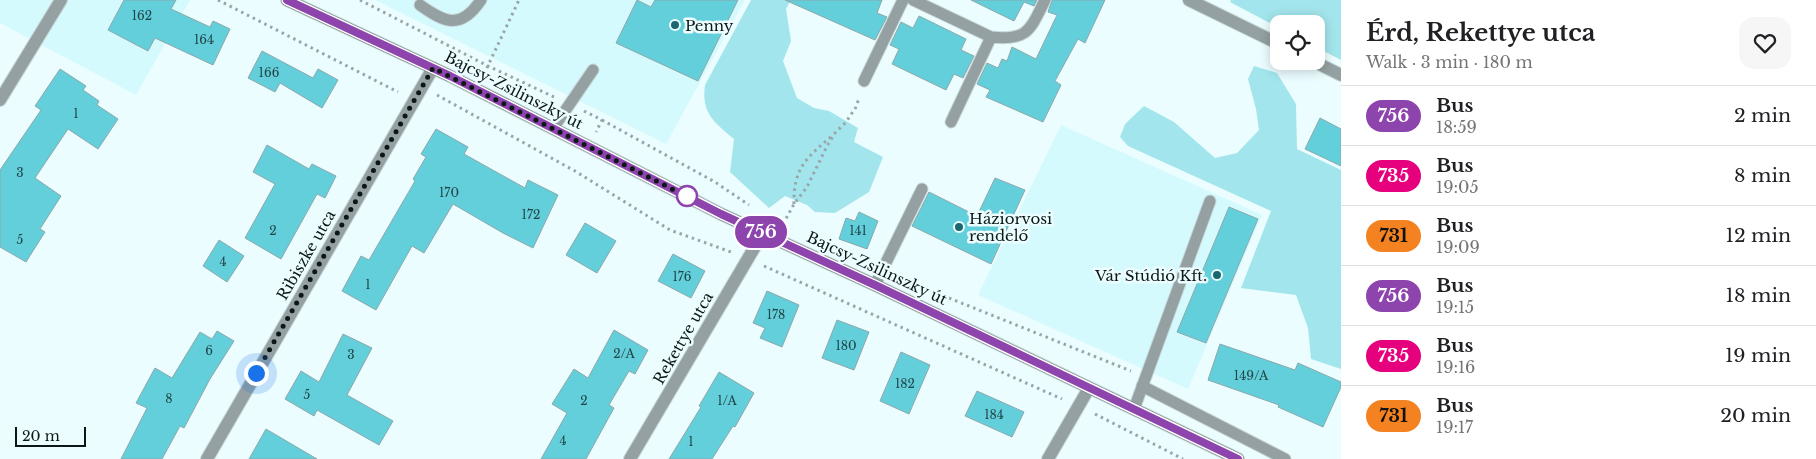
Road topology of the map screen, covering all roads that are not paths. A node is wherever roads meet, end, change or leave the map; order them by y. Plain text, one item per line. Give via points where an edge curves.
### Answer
1 (62, 0) edge
2 (287, 0) edge
3 (481, 0) edge
4 (903, 0) edge
5 (912, 0) edge
6 (1045, 0) edge
7 (1189, 0) edge
8 (420, 5) dead end
9 (991, 37) junction
10 (1270, 40) edge
11 (1325, 67) edge
12 (433, 68) junction
13 (593, 70) dead end
14 (1341, 75) edge
15 (864, 81) road end
16 (0, 100) edge
17 (951, 122) dead end
18 (554, 128) junction
19 (922, 189) dead end
20 (1210, 201) dead end
21 (763, 232) junction
22 (875, 285) junction
23 (1144, 382) junction
24 (1089, 388) junction
25 (1134, 409) junction
26 (207, 459) edge
27 (630, 459) edge
28 (1048, 459) edge
29 (1238, 459) edge
30 (1285, 459) edge

1 - 16 street
2 - 12 main road, Bajcsy-Zsilinszky út
3 - 8 lane via 473,12 449,21 438,18
4 - 15 lane
5 - 9 lane
6 - 9 lane via 1032,27 1024,34 1013,38
7 - 10 street
9 - 17 lane
11 - 14 street
12 - 18 main road, Bajcsy-Zsilinszky út
12 - 26 street, Ribiszke utca
13 - 18 lane
18 - 21 main road, Bajcsy-Zsilinszky út via 721,214
19 - 22 lane
20 - 23 lane
21 - 22 main road, Bajcsy-Zsilinszky út
21 - 27 street, Rekettye utca
22 - 24 main road, Bajcsy-Zsilinszky út
23 - 25 lane
23 - 30 lane
24 - 25 main road, Bajcsy-Zsilinszky út
24 - 28 street
25 - 29 main road, Bajcsy-Zsilinszky út

